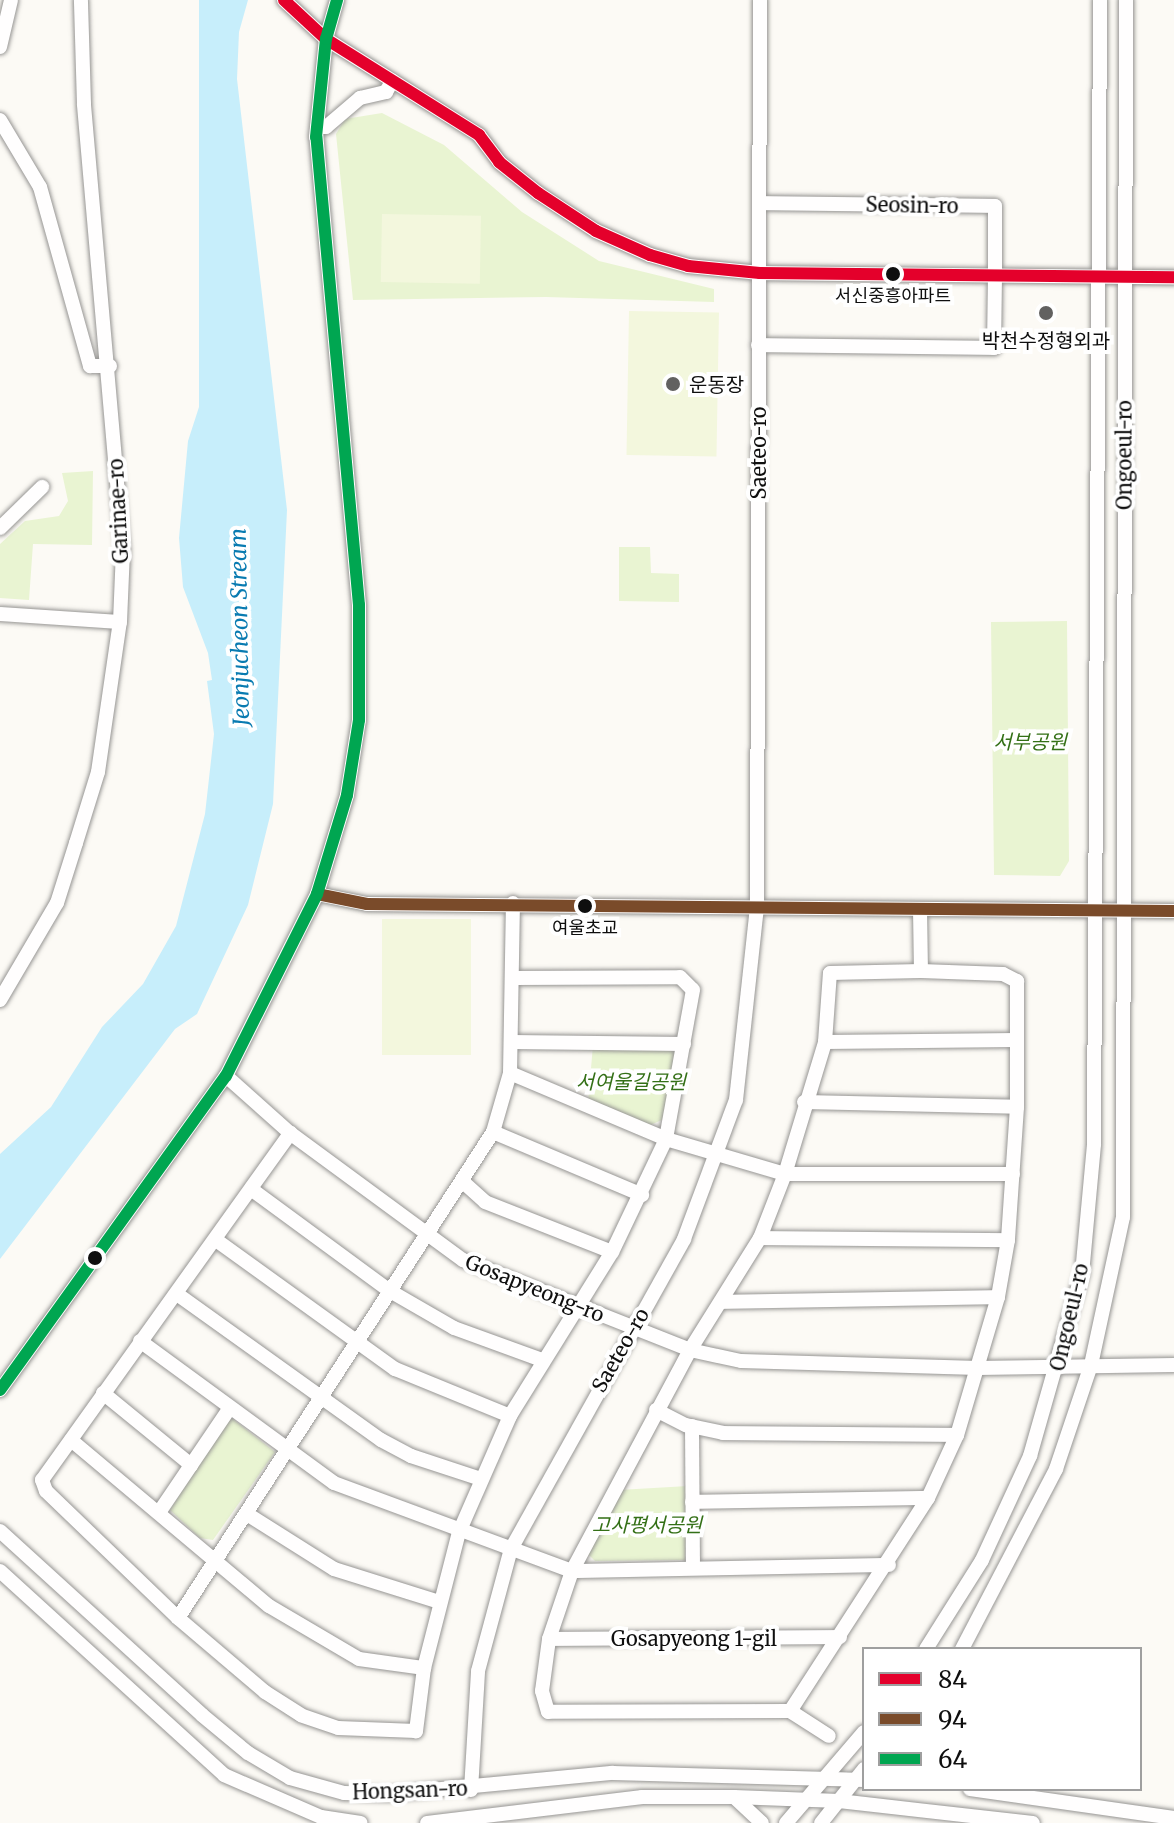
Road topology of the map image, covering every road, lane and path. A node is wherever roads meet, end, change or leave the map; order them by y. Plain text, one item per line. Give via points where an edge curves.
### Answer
1 (11, 0) edge
2 (81, 0) edge
3 (284, 0) edge
4 (337, 0) edge
5 (760, 0) edge
6 (1100, 0) edge
7 (1126, 0) edge
8 (326, 39) junction
9 (0, 47) edge
10 (392, 81) junction
11 (0, 120) edge
12 (317, 127) junction
13 (759, 203) junction
14 (760, 273) junction
15 (995, 275) junction
16 (1098, 277) junction
17 (1126, 277) junction
18 (1174, 277) edge
19 (758, 345) junction
20 (110, 366) junction
21 (42, 487) dead end
22 (0, 528) edge
23 (0, 614) edge
24 (120, 622) junction
25 (317, 894) junction
26 (513, 903) junction
27 (757, 906) junction
28 (1095, 906) junction
29 (920, 909) junction
30 (1121, 910) junction
31 (1174, 911) edge
32 (921, 971) junction
33 (513, 978) junction
34 (0, 1000) edge
35 (1016, 1040) junction
36 (512, 1042) junction
37 (825, 1042) junction
38 (684, 1044) junction
39 (510, 1073) junction
40 (226, 1076) junction
41 (804, 1102) junction
42 (1017, 1107) junction
43 (493, 1132) junction
44 (290, 1133) junction
45 (666, 1139) junction
46 (718, 1154) junction
47 (785, 1174) junction
48 (1013, 1174) junction
49 (462, 1181) junction
50 (251, 1189) junction
51 (642, 1195) junction
52 (427, 1235) junction
53 (760, 1238) junction
54 (216, 1240) junction
55 (1008, 1240) junction
56 (612, 1252) junction
57 (390, 1291) junction
58 (177, 1294) junction
59 (998, 1297) junction
60 (722, 1302) junction
61 (578, 1304) junction
62 (633, 1329) junction
63 (140, 1341) junction
64 (358, 1342) junction
65 (690, 1350) junction
66 (542, 1360) junction
67 (1059, 1365) junction
68 (1091, 1365) junction
69 (1174, 1365) edge
70 (978, 1368) junction
71 (0, 1390) edge
72 (103, 1393) junction
73 (322, 1401) junction
74 (229, 1409) junction
75 (656, 1410) junction
76 (510, 1416) junction
77 (692, 1426) junction
78 (957, 1435) junction
79 (71, 1440) junction
80 (286, 1453) junction
81 (191, 1465) junction
82 (481, 1479) junction
83 (928, 1498) junction
84 (692, 1502) junction
85 (160, 1511) junction
86 (247, 1514) junction
87 (0, 1531) edge
88 (459, 1532) junction
89 (511, 1549) junction
90 (217, 1560) junction
91 (889, 1565) junction
92 (693, 1567) junction
93 (0, 1571) edge
94 (572, 1571) junction
95 (439, 1602) junction
96 (178, 1618) junction
97 (840, 1637) junction
98 (549, 1639) junction
99 (927, 1647) edge
100 (963, 1647) edge
101 (424, 1668) junction
102 (790, 1711) junction
103 (862, 1734) edge
104 (829, 1736) dead end
105 (861, 1776) edge
106 (823, 1778) junction
107 (471, 1790) junction
108 (984, 1791) edge
109 (734, 1797) junction
110 (807, 1799) junction
111 (839, 1801) junction
112 (1174, 1818) edge
113 (361, 1823) edge
114 (427, 1823) edge
115 (762, 1823) edge
116 (786, 1823) edge
117 (821, 1823) edge
118 (1033, 1823) edge

1 - 9 street
2 - 20 street, Garinae-ro via 84,104
3 - 8 street
4 - 8 street
5 - 13 street, Saeteo-ro
6 - 16 street, Ongoeul-ro
7 - 17 street, Ongoeul-ro
8 - 10 street
8 - 12 street
10 - 12 street via 386,92 347,104 326,127
10 - 14 street via 479,135 499,162 538,193 615,241 688,266
11 - 20 street via 40,187 90,366
12 - 25 street via 319,213 359,605 361,686 347,795
13 - 14 street, Saeteo-ro
13 - 15 street, Seosin-ro via 995,206
14 - 15 street
14 - 19 street, Saeteo-ro
15 - 16 street
15 - 19 street via 994,348
16 - 17 street
16 - 28 street, Ongoeul-ro
17 - 18 street
17 - 30 street, Ongoeul-ro
19 - 27 street, Saeteo-ro
20 - 24 street, Garinae-ro via 123,551
21 - 22 street
23 - 24 street
24 - 34 street, Garinae-ro via 98,772 72,858 57,903
25 - 26 street via 367,904
25 - 40 street
26 - 27 street
26 - 33 street
27 - 29 street
27 - 46 street, Saeteo-ro via 739,1086
28 - 29 street
28 - 30 street
28 - 67 street, Ongoeul-ro via 1094,1144 1082,1274
29 - 32 street
30 - 31 street
30 - 68 street, Ongoeul-ro via 1123,1217
32 - 35 street via 1003,974 1017,981
32 - 37 street via 830,973
33 - 36 street
33 - 38 street via 680,977 693,990
35 - 37 street
35 - 42 street
36 - 38 street
36 - 39 street
37 - 41 street
38 - 45 street
39 - 43 street
39 - 45 street
40 - 44 street, Gosapyeong-ro
40 - 71 street
41 - 42 street
41 - 47 street
42 - 48 street
43 - 49 street
43 - 51 street
44 - 50 street
44 - 52 street, Gosapyeong-ro
45 - 46 street
45 - 51 street
46 - 47 street
46 - 62 street, Saeteo-ro via 684,1239
47 - 48 street
47 - 53 street
48 - 55 street
49 - 52 street
49 - 56 street via 485,1202
50 - 54 street
50 - 57 street
51 - 56 street
52 - 57 street
52 - 61 street, Gosapyeong-ro via 463,1260
53 - 55 street
53 - 60 street
54 - 58 street
54 - 64 street
55 - 59 street
56 - 61 street
57 - 64 street
57 - 66 street via 454,1328
58 - 63 street
58 - 73 street
59 - 60 street
59 - 70 street
60 - 65 street
61 - 62 street, Gosapyeong-ro
61 - 66 street
62 - 65 street, Gosapyeong-ro
62 - 89 street, Saeteo-ro
63 - 72 street
63 - 74 street
64 - 73 street
64 - 76 street via 419,1382
65 - 70 street, Gosapyeong-ro via 741,1361
65 - 75 street
66 - 76 street
67 - 68 street, Gosapyeong-ro
67 - 70 street, Gosapyeong-ro
67 - 99 street, Ongoeul-ro via 1030,1456 982,1560
68 - 69 street, Ongoeul-ro
68 - 100 street, Ongoeul-ro via 1056,1469
70 - 78 street
72 - 79 street
72 - 81 street
73 - 80 street
73 - 82 street via 411,1456
74 - 80 street
74 - 81 street
75 - 77 street
75 - 94 street
76 - 82 street
77 - 78 street via 723,1433
77 - 84 street
78 - 83 street
79 - 85 street
79 - 96 street via 42,1480 46,1491
80 - 86 street
80 - 88 street via 372,1501
81 - 85 street
82 - 88 street
83 - 84 street
83 - 91 street
84 - 92 street
85 - 90 street
86 - 90 street
86 - 95 street via 334,1569
87 - 107 street, Hongsan-ro via 202,1715 248,1753 290,1778 344,1793
88 - 89 street
88 - 95 street
89 - 94 street
89 - 107 street, Saeteo-ro via 478,1671
90 - 96 street
90 - 101 street via 302,1627 359,1659
91 - 92 street
91 - 97 street
92 - 94 street
93 - 113 street, Hongsan-ro via 224,1775 321,1817
94 - 98 street
95 - 101 street
96 - 101 street via 265,1692 301,1715 338,1728 416,1731
97 - 98 street, Gosapyeong 1-gil
97 - 102 street
98 - 102 street via 542,1691 548,1712
102 - 104 street
103 - 106 street
105 - 106 street, Hongsan-ro
105 - 111 street
106 - 107 street, Hongsan-ro via 613,1773
106 - 110 street
108 - 112 street
109 - 110 street, Hongsan-ro
109 - 114 street, Hongsan-ro via 642,1797
109 - 115 street
110 - 111 street, Hongsan-ro
110 - 116 street
111 - 117 street
111 - 118 street, Hongsan-ro

